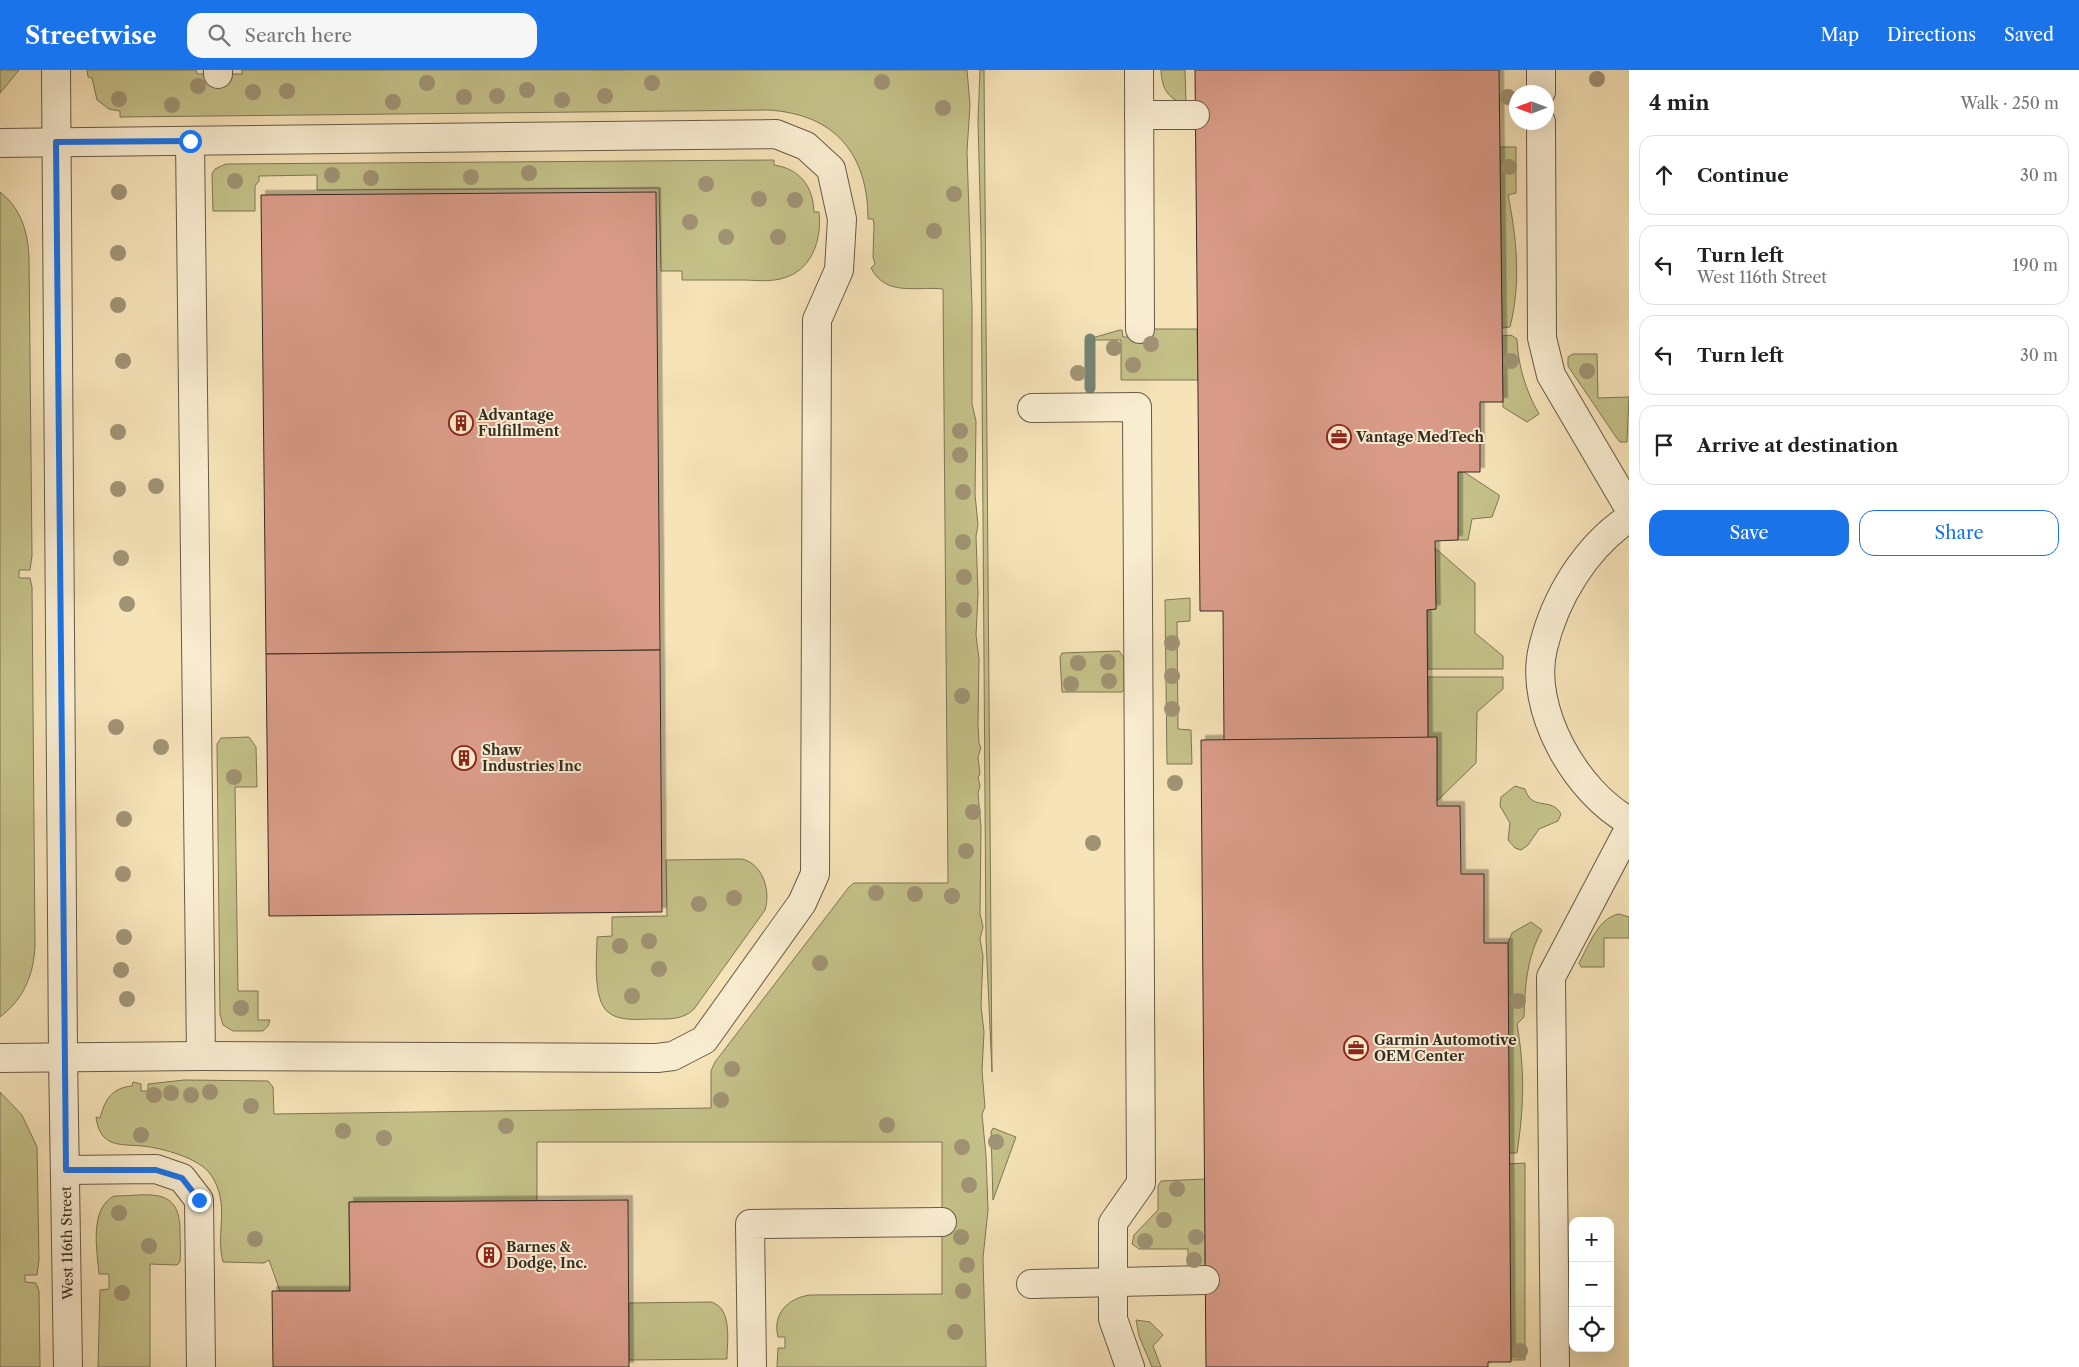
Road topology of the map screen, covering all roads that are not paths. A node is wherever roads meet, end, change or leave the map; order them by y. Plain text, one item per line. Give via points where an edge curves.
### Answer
1 (56, 70) edge
2 (1139, 70) edge
3 (1540, 70) edge
4 (1541, 85) edge
5 (1139, 115) junction
6 (1195, 115) dead end
7 (1541, 130) edge
8 (190, 141) junction
9 (56, 142) junction
10 (0, 143) edge
11 (1140, 329) dead end
12 (1032, 408) dead end
13 (1629, 508) edge
14 (1629, 518) edge
15 (1629, 821) edge
16 (1629, 829) edge
17 (64, 1056) junction
18 (201, 1056) junction
19 (0, 1058) edge
20 (66, 1170) junction
21 (942, 1222) dead end
22 (1205, 1280) dead end
23 (1114, 1282) junction
24 (1031, 1284) dead end
25 (68, 1367) edge
26 (201, 1367) edge
27 (752, 1367) edge
28 (1130, 1367) edge
29 (1555, 1367) edge

1 - 9 street, West 116th Street
2 - 5 street
3 - 4 street
5 - 6 street
5 - 11 street
7 - 13 street via 1542,338 1550,375
8 - 9 street
8 - 18 street
8 - 18 street via 776,134 806,146 831,169 842,219 839,270 817,320 815,874 802,903 704,1040 673,1056 657,1058
9 - 10 street
9 - 17 street, West 116th Street
12 - 23 street via 1137,407 1142,1184 1114,1223
14 - 15 street via 1602,541 1570,581 1546,636 1541,672 1543,701 1567,759 1604,804
16 - 29 street via 1551,977
17 - 18 street
17 - 19 street
17 - 20 street, West 116th Street
20 - 25 street, West 116th Street
20 - 26 street via 156,1170 182,1178 199,1200
21 - 27 street via 750,1224
22 - 23 street
23 - 24 street
23 - 28 street via 1114,1320

